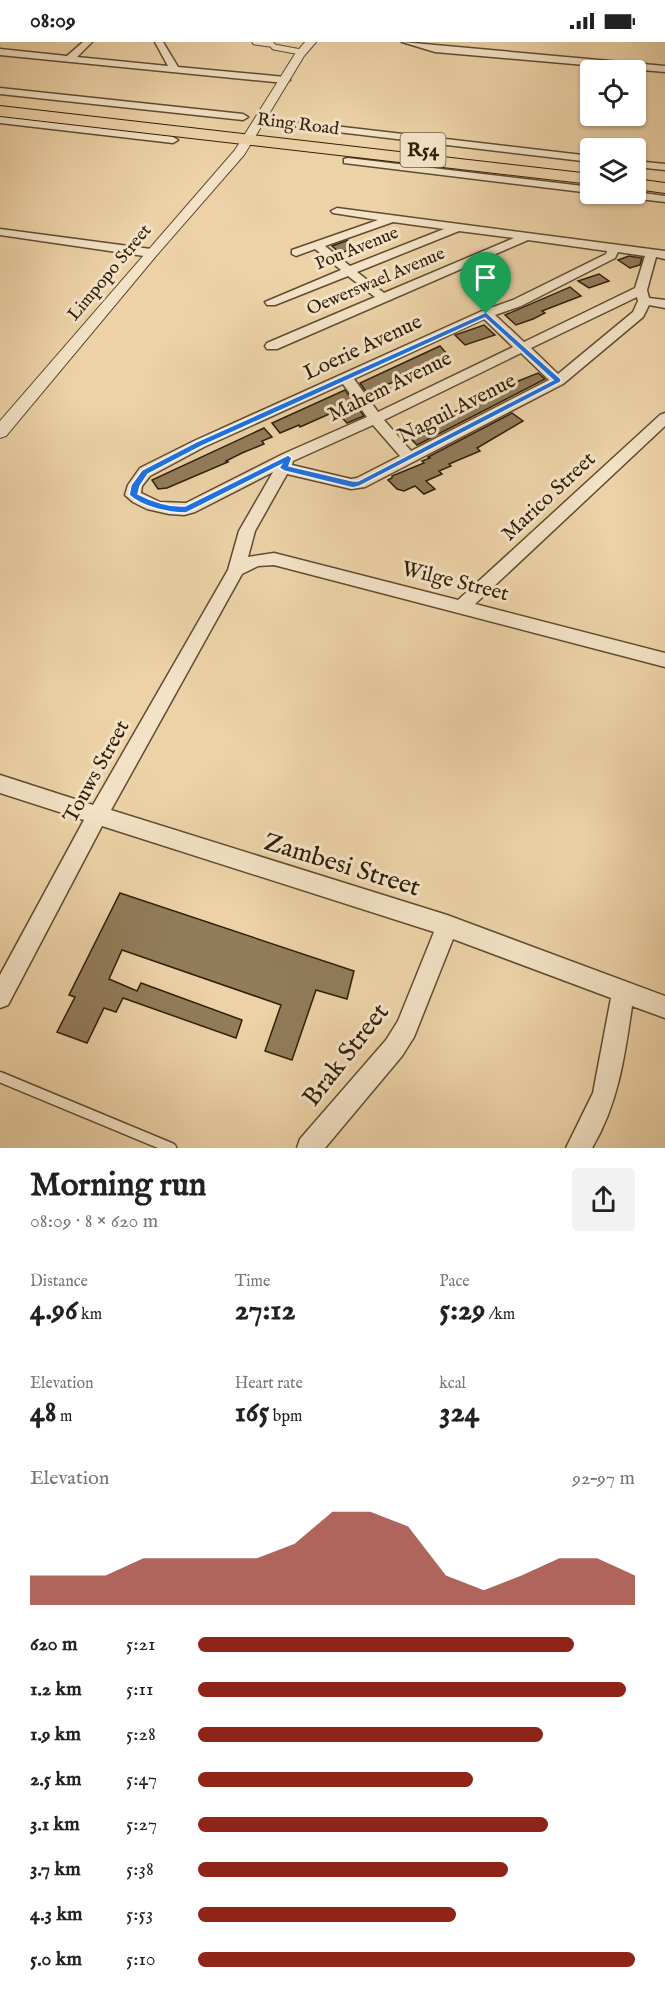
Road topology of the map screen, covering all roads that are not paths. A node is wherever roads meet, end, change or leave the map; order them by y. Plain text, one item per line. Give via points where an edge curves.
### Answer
1 (88, 42) edge
2 (159, 42) edge
3 (255, 42) edge
4 (311, 42) edge
5 (406, 42) edge
6 (270, 43) edge
7 (491, 43) edge
8 (0, 52) edge
9 (301, 52) junction
10 (484, 54) junction
11 (69, 60) junction
12 (175, 69) junction
13 (665, 69) edge
14 (285, 80) junction
15 (0, 91) edge
16 (0, 101) edge
17 (26, 108) junction
18 (0, 111) edge
19 (243, 117) dead end
20 (0, 120) edge
21 (300, 125) dead end
22 (252, 135) junction
23 (173, 140) dead end
24 (580, 159) edge
25 (348, 160) dead end
26 (490, 162) junction
27 (646, 165) edge
28 (665, 167) edge
29 (580, 168) edge
30 (646, 175) edge
31 (580, 177) edge
32 (665, 178) edge
33 (646, 185) edge
34 (580, 187) edge
35 (665, 188) edge
36 (646, 197) edge
37 (665, 199) edge
38 (337, 211) dead end
39 (393, 219) junction
40 (457, 228) junction
41 (0, 232) edge
42 (527, 237) junction
43 (317, 245) junction
44 (296, 252) dead end
45 (151, 253) junction
46 (598, 254) junction
47 (658, 254) edge
48 (349, 272) junction
49 (643, 295) junction
50 (384, 299) junction
51 (271, 303) dead end
52 (665, 304) edge
53 (486, 314) junction
54 (272, 346) dead end
55 (522, 346) junction
56 (347, 379) junction
57 (558, 381) junction
58 (665, 418) edge
59 (376, 419) junction
60 (0, 432) edge
61 (409, 458) junction
62 (286, 463) junction
63 (190, 508) joint
64 (236, 570) junction
65 (461, 607) junction
66 (665, 660) edge
67 (0, 784) edge
68 (97, 816) junction
69 (447, 926) junction
70 (623, 993) junction
71 (0, 997) edge
72 (665, 1007) edge
73 (0, 1077) edge
74 (171, 1148) edge
75 (309, 1148) edge
76 (578, 1148) edge

1 - 11 street
2 - 12 street
3 - 6 lane
4 - 9 street, Limpopo Street
5 - 10 street via 431,49
6 - 9 lane
7 - 10 street
8 - 11 street
9 - 14 street, Limpopo Street
10 - 13 street
11 - 12 street
12 - 14 street
14 - 22 street, Limpopo Street
15 - 17 street, Ring Road
16 - 17 main road, Ring Road / R54
17 - 18 main road, Ring Road / R54
17 - 19 street, Ring Road
17 - 20 street, Ring Road
17 - 22 main road, Ring Road / R54
17 - 23 street, Ring Road
21 - 26 street, Ring Road
22 - 26 main road, Ring Road / R54
22 - 45 street, Limpopo Street
24 - 26 street, Ring Road
25 - 26 street, Ring Road
26 - 29 main road, Ring Road / R54
26 - 31 main road, Ring Road / R54
26 - 34 street, Ring Road
27 - 28 street
30 - 32 main road
33 - 35 main road
36 - 37 street
38 - 39 street
39 - 40 street
39 - 43 street
40 - 42 street
40 - 48 street, Pou Avenue
41 - 45 street
42 - 46 street
42 - 50 street, Oewerswael Avenue
43 - 44 street
43 - 48 street
45 - 60 street, Limpopo Street
46 - 47 street, Loerie Avenue via 611,256 614,249
46 - 53 street, Loerie Avenue via 517,303
47 - 49 street, Naguil Avenue
48 - 50 street
48 - 51 street, Pou Avenue
49 - 52 street
49 - 55 street, Mahem Avenue
49 - 57 street, Naguil Avenue via 635,319
50 - 54 street, Oewerswael Avenue
53 - 55 street
53 - 56 street, Loerie Avenue
55 - 57 street
55 - 59 street, Mahem Avenue
56 - 59 street
56 - 63 street, Loerie Avenue via 199,444 145,472 134,489 134,496 176,510
57 - 61 street, Naguil Avenue
58 - 65 street, Marico Street
59 - 61 street
59 - 62 street, Mahem Avenue
61 - 62 street, Naguil Avenue via 356,484
62 - 63 street, Mahem Avenue
62 - 64 street, Touws Street via 247,531
64 - 65 street, Wilge Street via 255,560 274,559
64 - 68 street, Touws Street
65 - 66 street, Wilge Street
67 - 68 street, Zambesi Street
68 - 69 street, Zambesi Street
68 - 71 street, Touws Street
69 - 70 street, Zambesi Street
69 - 75 street, Brak Street via 406,1029
70 - 72 street, Zambesi Street
70 - 76 street via 607,1090 590,1131
73 - 74 lane

